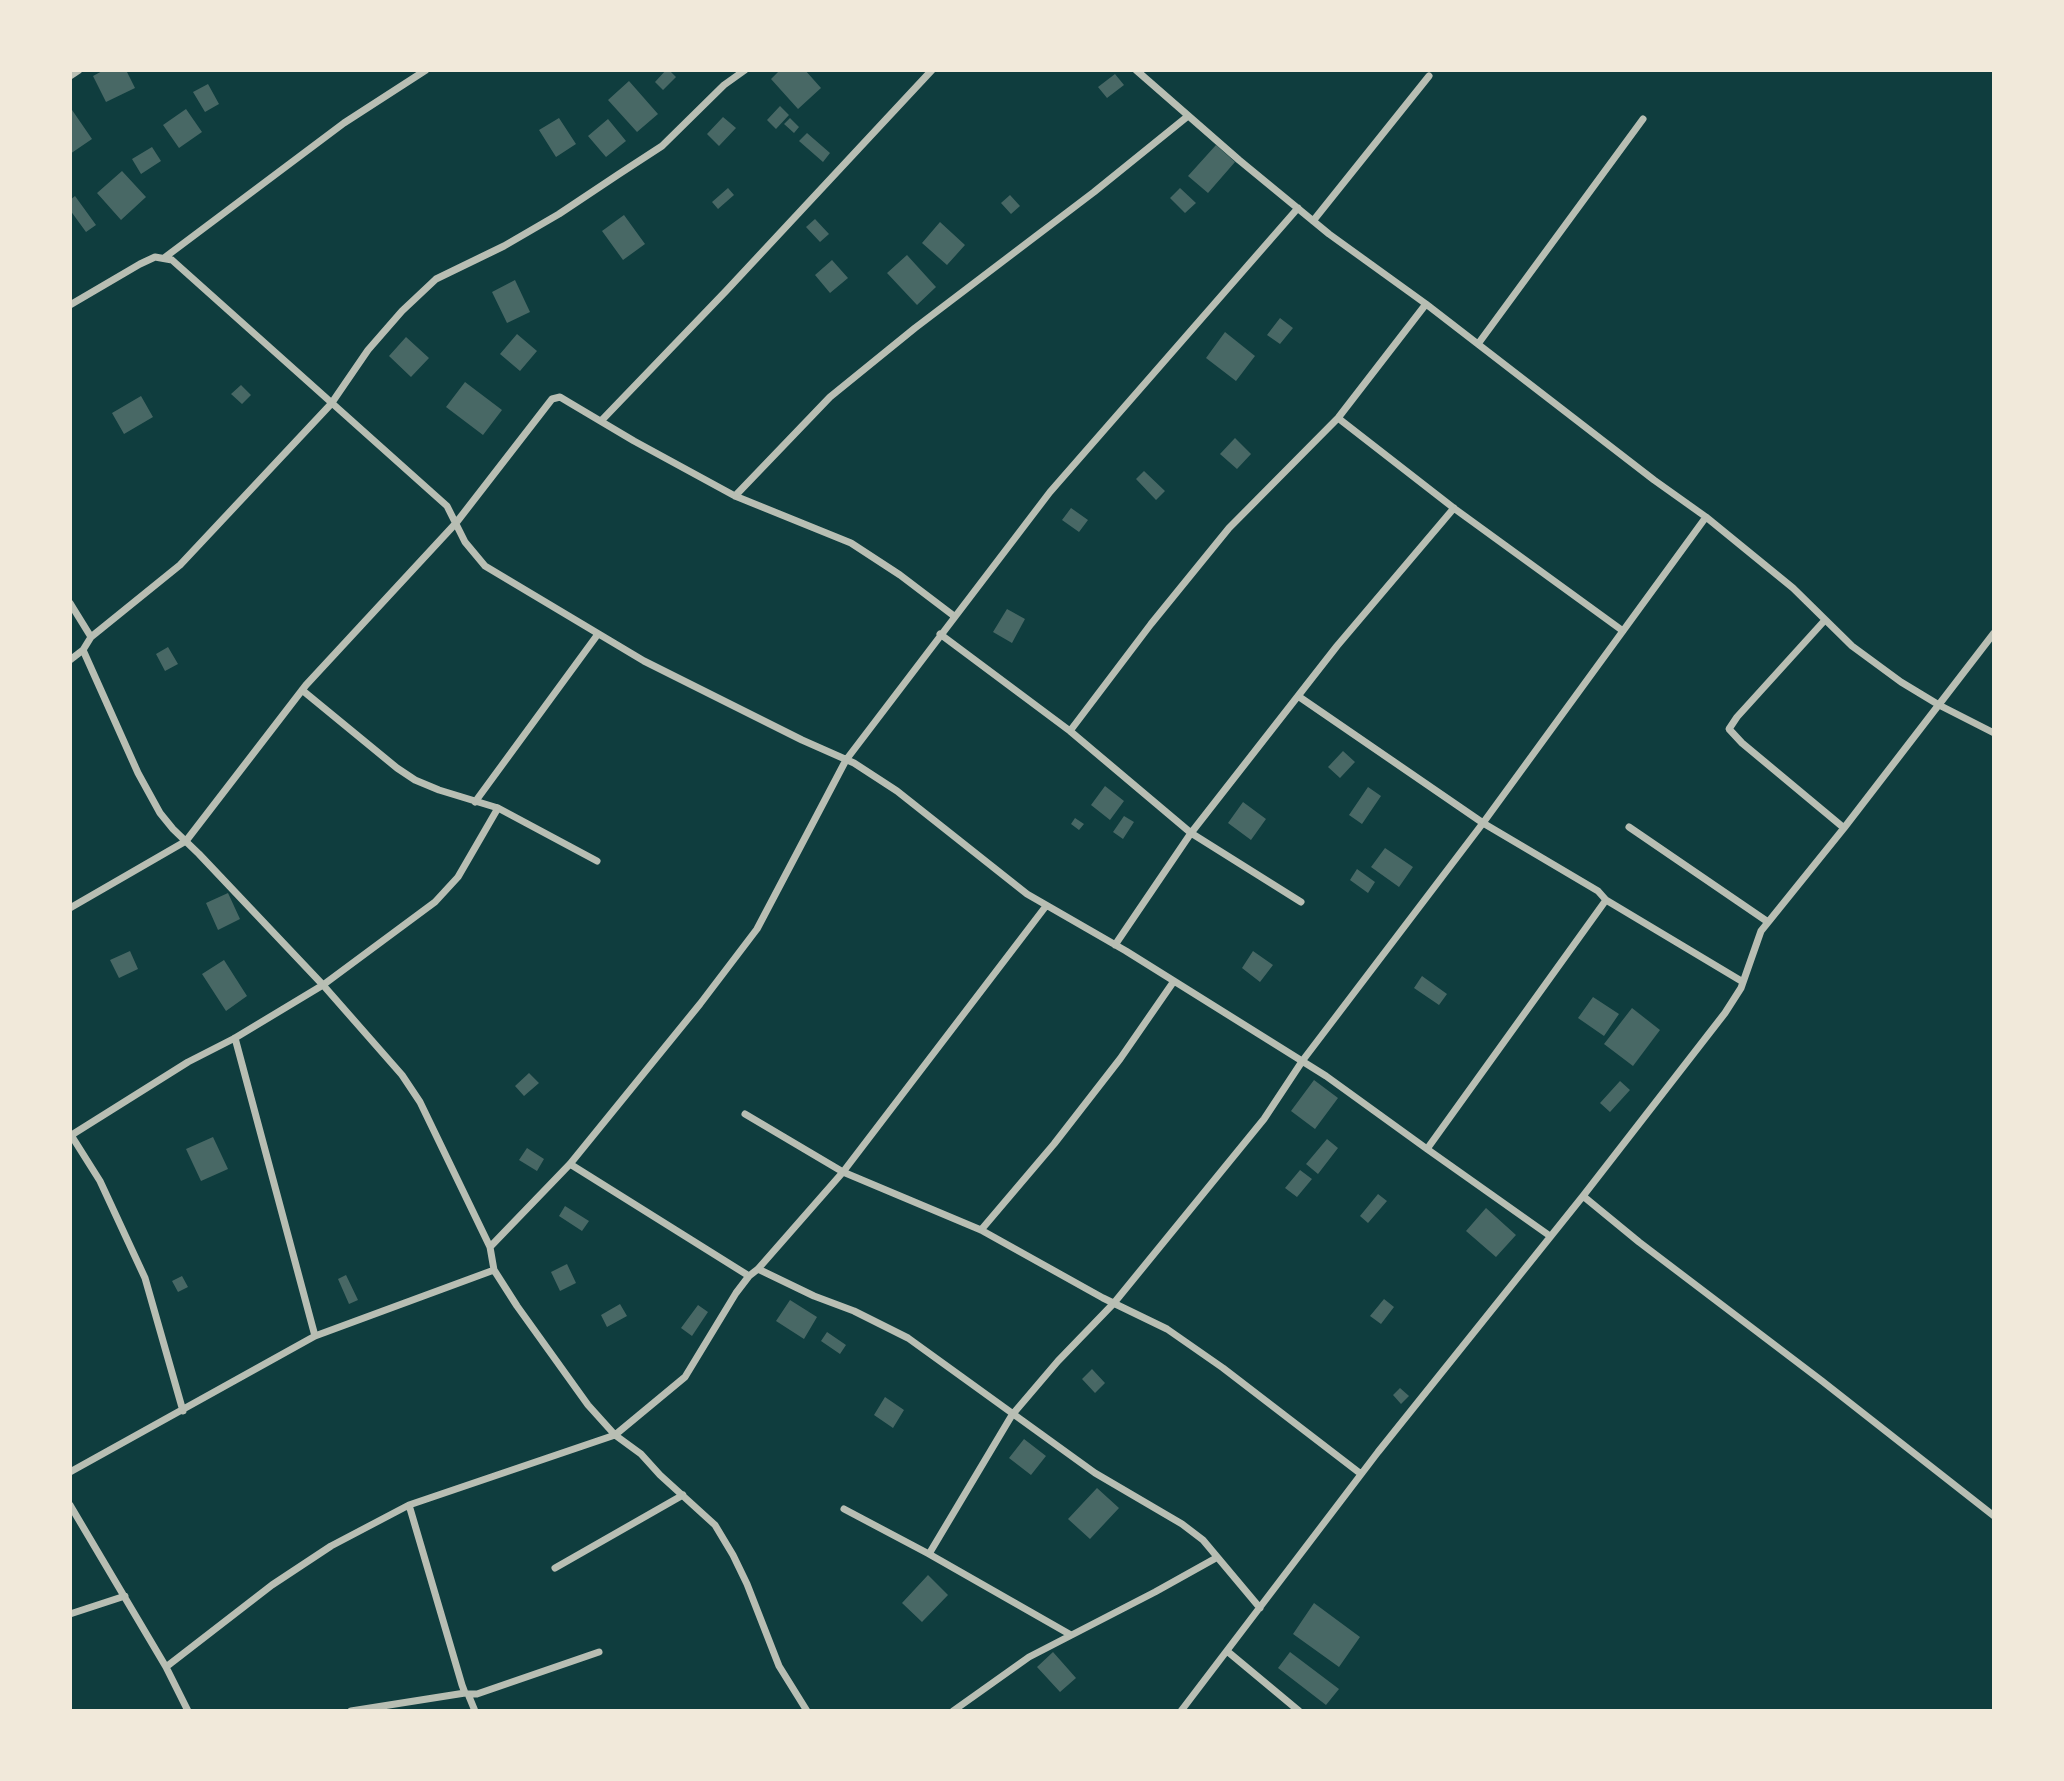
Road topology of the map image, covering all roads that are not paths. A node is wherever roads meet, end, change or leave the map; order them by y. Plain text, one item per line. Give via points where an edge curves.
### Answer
1 (79, 70) edge
2 (426, 70) edge
3 (745, 70) edge
4 (932, 70) edge
5 (1136, 70) edge
6 (70, 76) edge
7 (1429, 76) dead end
8 (1188, 116) junction
9 (1643, 119) dead end
10 (1298, 208) junction
11 (1313, 221) junction
12 (164, 258) junction
13 (1426, 304) junction
14 (70, 305) edge
15 (1478, 344) junction
16 (331, 404) junction
17 (1338, 418) junction
18 (601, 421) junction
19 (735, 496) junction
20 (1454, 508) junction
21 (1706, 517) junction
22 (456, 523) junction
23 (70, 603) edge
24 (954, 616) junction
25 (1825, 620) junction
26 (1623, 632) junction
27 (1994, 633) edge
28 (598, 634) junction
29 (940, 634) junction
30 (91, 637) junction
31 (83, 650) junction
32 (70, 660) edge
33 (302, 690) junction
34 (1298, 696) junction
35 (1939, 705) junction
36 (1070, 731) junction
37 (1994, 733) edge
38 (846, 760) junction
39 (475, 802) junction
40 (498, 808) junction
41 (1483, 823) junction
42 (1629, 827) dead end
43 (1844, 828) junction
44 (1191, 833) junction
45 (186, 841) junction
46 (597, 861) dead end
47 (1606, 900) junction
48 (1301, 902) dead end
49 (1046, 906) junction
50 (70, 908) edge
51 (1768, 922) junction
52 (1115, 945) junction
53 (1174, 981) junction
54 (1743, 982) junction
55 (323, 985) junction
56 (235, 1038) junction
57 (1303, 1060) junction
58 (745, 1114) dead end
59 (70, 1135) edge
60 (1427, 1149) junction
61 (570, 1164) junction
62 (843, 1172) junction
63 (1583, 1196) junction
64 (981, 1230) junction
65 (1550, 1236) junction
66 (490, 1247) junction
67 (758, 1269) junction
68 (494, 1270) junction
69 (749, 1276) junction
70 (1114, 1303) junction
71 (315, 1336) junction
72 (183, 1411) junction
73 (1012, 1415) junction
74 (614, 1435) junction
75 (70, 1472) edge
76 (1361, 1474) junction
77 (683, 1495) junction
78 (409, 1504) junction
79 (70, 1505) edge
80 (844, 1509) dead end
81 (1994, 1516) edge
82 (929, 1554) junction
83 (1216, 1558) junction
84 (555, 1568) dead end
85 (125, 1596) junction
86 (1260, 1608) junction
87 (70, 1614) edge
88 (1071, 1635) junction
89 (1227, 1651) junction
90 (599, 1652) dead end
91 (166, 1667) junction
92 (467, 1694) junction
93 (188, 1711) edge
94 (351, 1711) edge
95 (475, 1711) edge
96 (807, 1711) edge
97 (954, 1711) edge
98 (1181, 1711) edge
99 (1299, 1711) edge

1 - 6 street
2 - 12 street via 344,123
3 - 16 street via 662,146 559,214 436,279 368,350
4 - 18 street
5 - 8 street
7 - 11 street
8 - 10 street
8 - 19 street via 830,397
9 - 15 street
10 - 11 street
10 - 24 street via 1050,492
11 - 13 street
12 - 14 street via 140,264
12 - 16 street via 179,265
13 - 15 street
13 - 17 street
15 - 21 street
16 - 22 street via 447,506
16 - 30 street via 180,565
17 - 20 street
17 - 36 street via 1229,528
18 - 19 street
18 - 22 street via 560,397 552,399
19 - 24 street via 852,543
20 - 26 street
20 - 34 street
21 - 25 street
21 - 26 street
22 - 28 street via 485,566
22 - 33 street
23 - 30 street
24 - 29 street
25 - 35 street via 1876,665
25 - 43 street via 1729,729
26 - 41 street
27 - 35 street
28 - 38 street
28 - 39 street
29 - 36 street
29 - 38 street
30 - 31 street
31 - 32 street
31 - 45 street via 160,813
33 - 39 street via 415,780
33 - 45 street
34 - 41 street
34 - 44 street
35 - 37 street
35 - 43 street
36 - 44 street
38 - 49 street via 897,791
38 - 61 street via 757,929
39 - 40 street
40 - 46 street
40 - 55 street via 458,877 435,902
41 - 47 street
41 - 57 street
42 - 51 street
43 - 51 street
44 - 48 street
44 - 52 street
45 - 50 street
45 - 55 street
47 - 54 street
47 - 60 street
49 - 52 street
49 - 62 street
51 - 54 street
52 - 53 street
53 - 57 street
53 - 64 street via 1120,1059
54 - 63 street via 1725,1013
55 - 56 street
55 - 66 street via 420,1102
56 - 59 street
56 - 71 street
57 - 60 street
57 - 70 street via 1264,1119
58 - 62 street
59 - 72 street via 100,1181 145,1278
60 - 65 street
61 - 66 street
61 - 69 street
62 - 64 street
62 - 67 street
63 - 65 street
63 - 81 street
64 - 70 street
65 - 76 street
66 - 68 street
67 - 69 street
67 - 73 street via 908,1338
68 - 71 street
68 - 74 street
69 - 74 street via 685,1377
70 - 73 street
70 - 76 street via 1167,1329
71 - 72 street
72 - 75 street
73 - 82 street
73 - 83 street via 1096,1474 1182,1524 1203,1540
74 - 77 street
74 - 78 street
76 - 86 street
77 - 84 street
77 - 96 street via 715,1525 733,1555 779,1665
78 - 91 street via 331,1546 272,1585
78 - 92 street
79 - 85 street
80 - 82 street
82 - 88 street
83 - 86 street
83 - 88 street
85 - 87 street
85 - 91 street
86 - 89 street
88 - 97 street via 1029,1657
89 - 98 street
89 - 99 street
90 - 92 street
91 - 93 street
92 - 94 street
92 - 95 street

